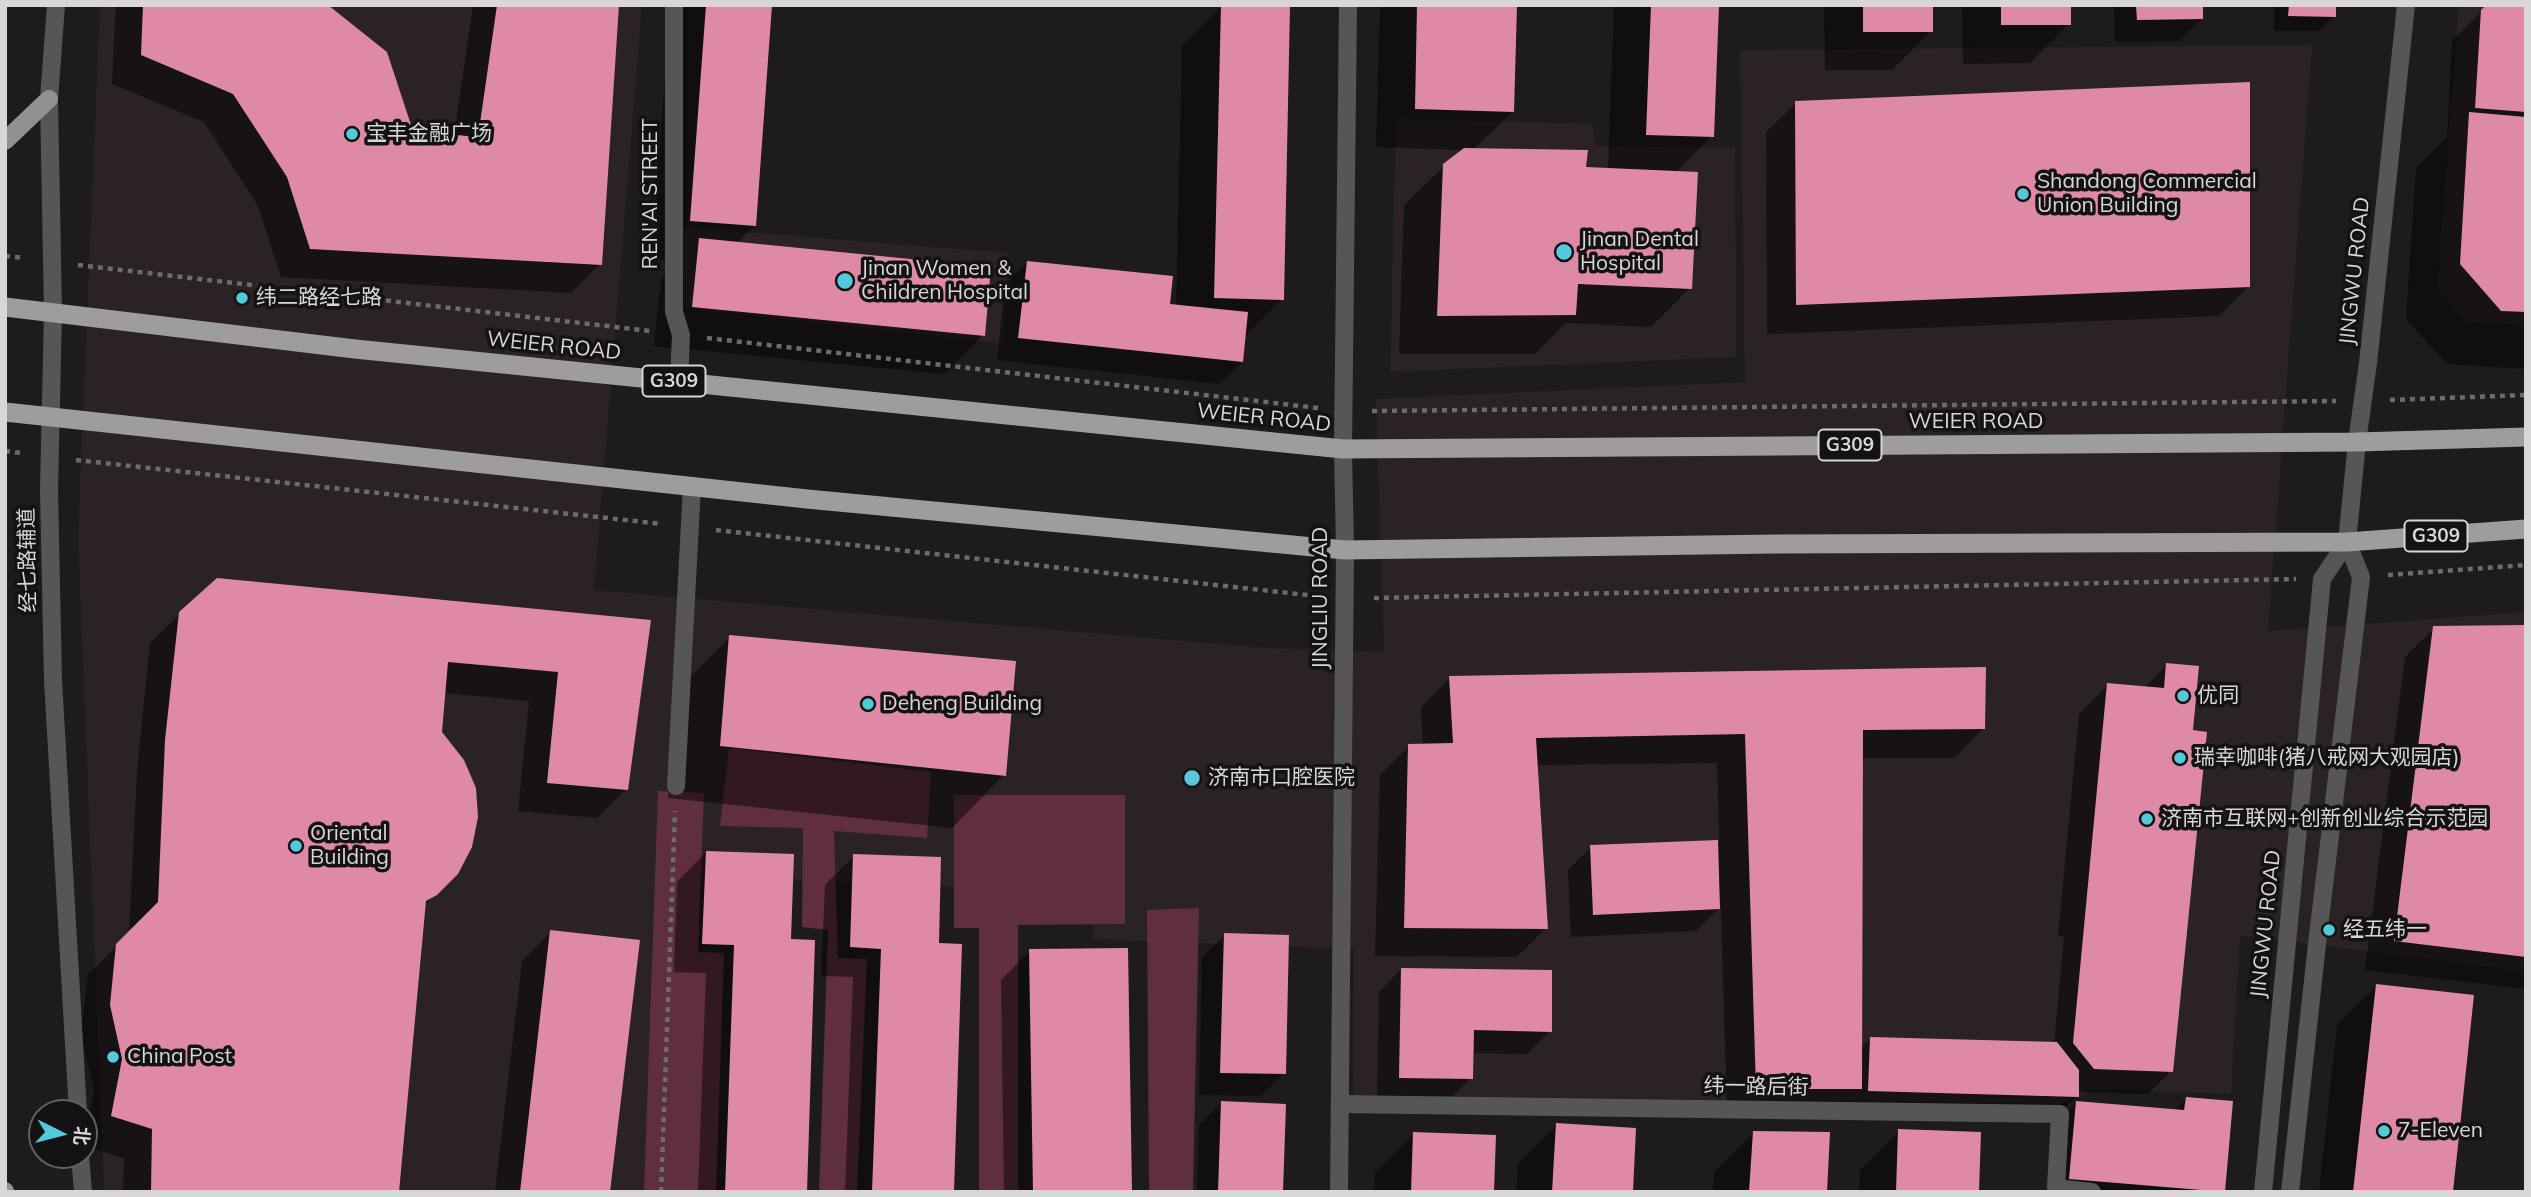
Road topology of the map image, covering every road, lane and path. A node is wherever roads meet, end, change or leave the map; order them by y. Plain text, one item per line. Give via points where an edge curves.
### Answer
1 (56, 5) edge
2 (674, 5) edge
3 (1348, 5) edge
4 (2406, 5) edge
5 (50, 99) junction
6 (5, 141) edge
7 (5, 256) edge
8 (52, 262) junction
9 (5, 307) edge
10 (53, 312) junction
11 (681, 335) junction
12 (679, 382) junction
13 (2526, 395) edge
14 (2362, 400) junction
15 (1344, 411) junction
16 (5, 412) edge
17 (50, 417) junction
18 (2526, 437) edge
19 (2357, 442) junction
20 (1343, 449) junction
21 (692, 486) junction
22 (2526, 529) edge
23 (2347, 542) junction
24 (1345, 550) junction
25 (676, 786) joint
26 (77, 1099) edge
27 (1341, 1104) junction
28 (81, 1169) edge
29 (83, 1192) edge
30 (661, 1192) edge
31 (1339, 1192) edge
32 (2092, 1192) edge
33 (2263, 1192) edge
34 (2290, 1192) edge

1 - 5 street, 经七路辅道
2 - 11 street, REN'AI STREET via 674,312
3 - 15 street, JINGLIU ROAD
4 - 14 street, JINGWU ROAD
5 - 6 main road
5 - 8 street, 经七路辅道
7 - 8 path
8 - 10 street, 经七路辅道
8 - 11 path
9 - 10 highway, WEIER ROAD / G309
10 - 12 highway, WEIER ROAD / G309
10 - 17 street, 经七路辅道
11 - 12 street, REN'AI STREET
11 - 15 path
12 - 20 highway, WEIER ROAD / G309
13 - 14 path
14 - 15 path
14 - 19 street, JINGWU ROAD
15 - 20 street, JINGLIU ROAD
16 - 17 highway, G309
17 - 21 highway, G309
17 - 26 street, 经七路辅道 via 53,680
18 - 19 highway, WEIER ROAD / G309
19 - 20 highway, WEIER ROAD / G309
19 - 23 street, JINGWU ROAD
20 - 24 street, JINGLIU ROAD
21 - 24 highway, G309
21 - 25 street
22 - 23 highway, G309
23 - 24 highway, G309
23 - 33 street, JINGWU ROAD via 2322,579
23 - 34 street, JINGWU ROAD via 2361,577
24 - 27 street, JINGLIU ROAD
25 - 30 path
27 - 31 street, JINGLIU ROAD
27 - 32 street, 纬一路后街 via 2060,1114 2056,1188
28 - 29 street

